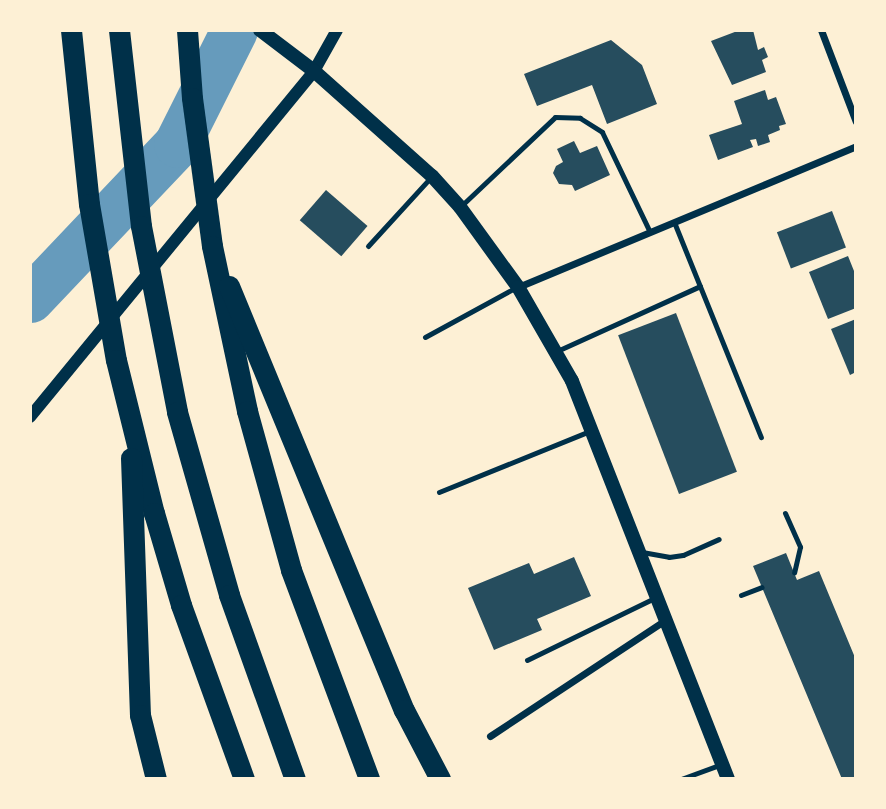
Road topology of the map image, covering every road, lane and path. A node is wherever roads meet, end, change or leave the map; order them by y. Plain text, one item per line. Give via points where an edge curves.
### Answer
1 (71, 30) edge
2 (118, 30) edge
3 (187, 30) edge
4 (260, 30) edge
5 (337, 30) edge
6 (821, 30) edge
7 (314, 71) junction
8 (856, 122) edge
9 (856, 146) edge
10 (432, 176) junction
11 (460, 207) junction
12 (674, 222) junction
13 (650, 232) junction
14 (212, 246) junction
15 (368, 246) dead end
16 (518, 286) junction
17 (700, 286) junction
18 (425, 337) dead end
19 (558, 351) junction
20 (30, 417) edge
21 (130, 417) junction
22 (593, 429) junction
23 (761, 437) dead end
24 (439, 492) dead end
25 (785, 513) dead end
26 (719, 539) dead end
27 (638, 550) junction
28 (794, 572) dead end
29 (762, 587) dead end
30 (741, 595) dead end
31 (657, 597) junction
32 (665, 620) junction
33 (527, 660) dead end
34 (490, 736) dead end
35 (722, 764) junction
36 (156, 779) edge
37 (244, 779) edge
38 (295, 779) edge
39 (369, 779) edge
40 (440, 779) edge
41 (681, 779) edge
42 (728, 779) edge

1 - 21 highway via 89,204
2 - 38 highway via 156,312 201,504 237,621
3 - 14 highway
4 - 7 main road
5 - 7 street
6 - 8 street
7 - 10 main road
7 - 20 street
9 - 12 street
10 - 11 main road
10 - 15 lane
11 - 13 lane via 555,117 580,118 602,132
11 - 16 main road
12 - 13 street
12 - 17 lane
13 - 16 street
14 - 39 highway via 273,511 333,691
14 - 40 highway via 404,710
16 - 18 lane
16 - 19 main road
17 - 19 lane
17 - 23 lane
19 - 22 main road
21 - 36 highway via 140,715
21 - 37 highway via 181,605
22 - 24 lane
22 - 27 main road
25 - 28 lane via 800,547
26 - 27 lane via 697,551 669,557
27 - 31 main road
29 - 30 lane
31 - 32 main road
31 - 33 lane
32 - 34 street
32 - 35 main road
35 - 41 lane
35 - 42 main road

